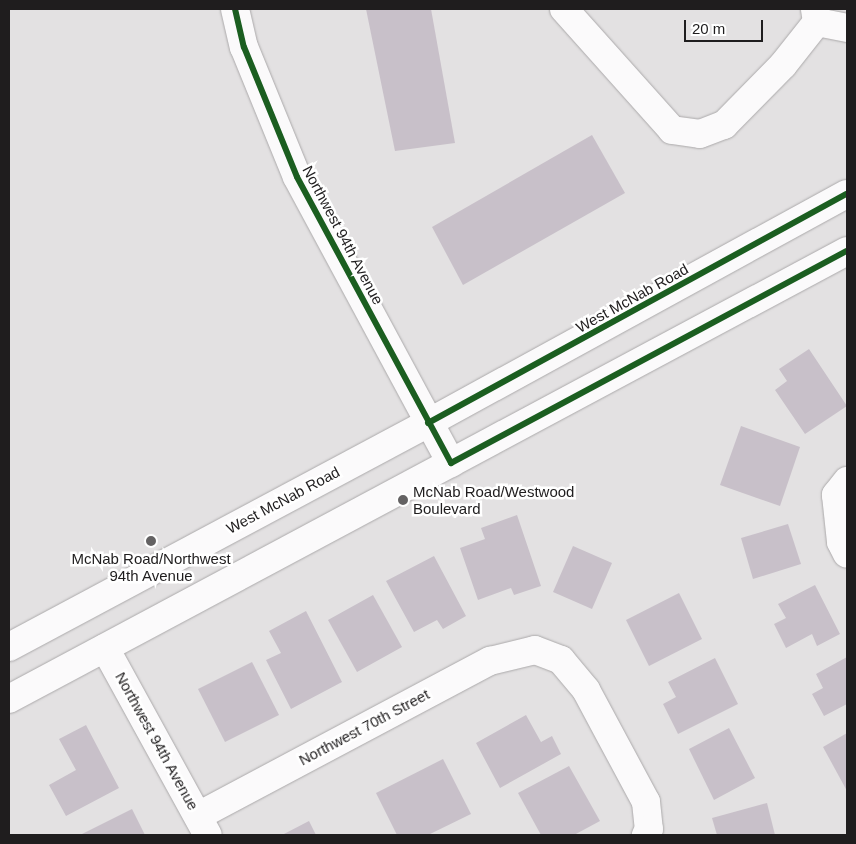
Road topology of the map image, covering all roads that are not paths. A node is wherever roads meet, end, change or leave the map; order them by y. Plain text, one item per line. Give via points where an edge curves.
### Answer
1 (235, 9) edge
2 (564, 9) edge
3 (816, 15) edge
4 (847, 28) edge
5 (847, 194) edge
6 (847, 251) edge
7 (428, 423) junction
8 (451, 463) junction
9 (841, 488) edge
10 (847, 554) edge
11 (9, 647) edge
12 (105, 648) junction
13 (9, 699) edge
14 (203, 825) edge
15 (646, 835) edge

1 - 7 main road, Northwest 94th Avenue via 244,47 297,177
2 - 3 main road via 672,130 700,134 724,125 783,65
3 - 4 main road
5 - 7 main road, West McNab Road
6 - 8 main road
7 - 8 main road, Northwest 94th Avenue
7 - 11 main road, West McNab Road
8 - 12 main road
9 - 10 main road via 841,542
12 - 13 main road
12 - 14 main road, Northwest 94th Avenue
14 - 15 main road, Northwest 70th Street via 490,660 535,650 561,660 586,690 646,802 649,829

